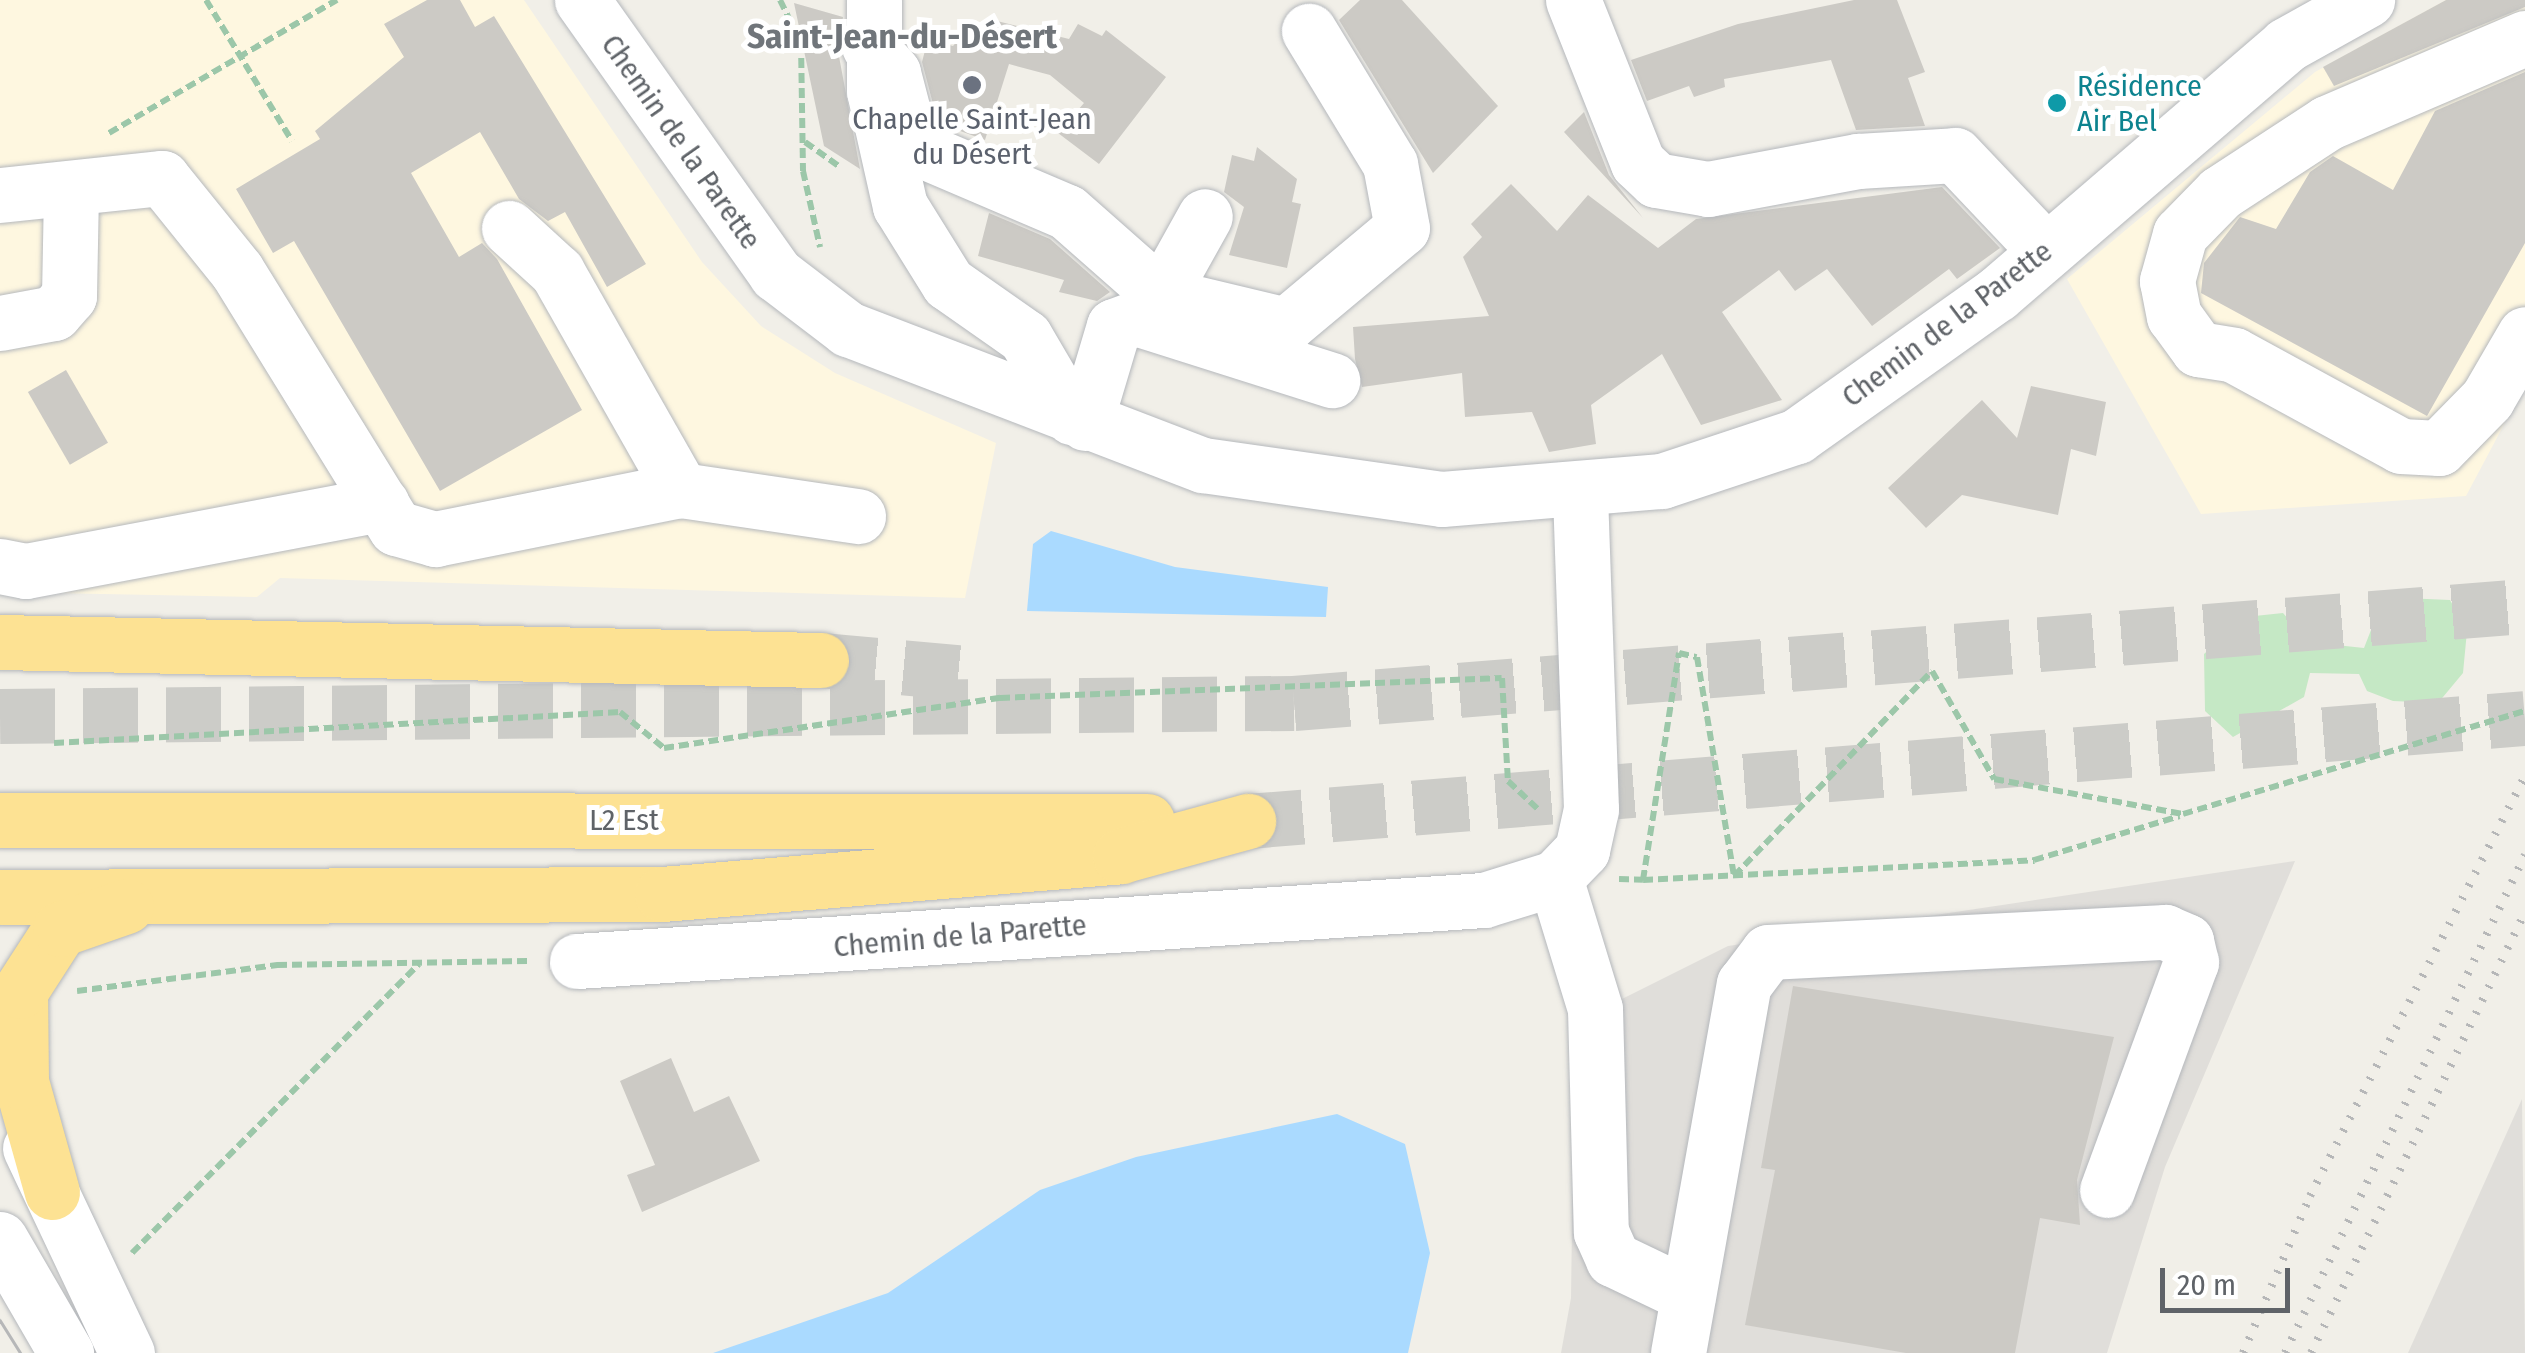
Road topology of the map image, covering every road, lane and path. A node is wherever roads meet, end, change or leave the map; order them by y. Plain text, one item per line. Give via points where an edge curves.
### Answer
1 (206, 0) edge
2 (337, 0) edge
3 (582, 0) edge
4 (780, 0) edge
5 (1574, 0) edge
6 (2367, 0) edge
7 (872, 23) edge
8 (1309, 32) dead end
9 (2525, 38) edge
10 (239, 57) junction
11 (104, 136) dead end
12 (292, 141) dead end
13 (71, 189) junction
14 (0, 195) edge
15 (1204, 216) dead end
16 (509, 228) dead end
17 (2046, 251) junction
18 (1160, 295) junction
19 (837, 322) junction
20 (0, 323) edge
21 (2525, 334) edge
22 (1332, 380) dead end
23 (1078, 420) junction
24 (681, 490) junction
25 (1580, 493) junction
26 (382, 504) junction
27 (858, 516) dead end
28 (0, 566) edge
29 (0, 642) edge
30 (821, 660) tunnel mouth
31 (2525, 711) edge
32 (54, 744) dead end
33 (2183, 814) junction
34 (0, 820) edge
35 (1734, 876) junction
36 (1555, 878) junction
37 (1643, 880) junction
38 (162, 896) junction
39 (0, 897) edge
40 (576, 961) joint
41 (420, 963) junction
42 (58, 993) dead end
43 (0, 1090) edge
44 (2107, 1190) dead end
45 (52, 1192) junction
46 (0, 1239) edge
47 (99, 1286) junction
48 (1688, 1295) junction
49 (66, 1353) edge
50 (127, 1353) edge
51 (1678, 1353) edge

1 - 10 path
2 - 10 path
3 - 19 street, Chemin de la Parette via 776,274
4 - 19 path via 801,43 803,172
5 - 17 street via 1638,163 1656,180 1708,190 1858,162 1955,155
6 - 17 street, Chemin de la Parette via 2286,46
7 - 18 street via 912,146 1067,212
7 - 23 street via 900,206 948,283 1024,336
8 - 18 street via 1390,164 1402,228 1286,325
9 - 21 street via 2327,123 2220,194 2180,234 2167,280 2174,316 2198,349 2234,355 2401,446 2439,448 2487,399
10 - 11 path
10 - 12 path
13 - 14 street
13 - 20 street via 69,296 54,313
13 - 26 street via 162,178 238,271
15 - 18 street
16 - 24 street via 558,272
17 - 25 street, Chemin de la Parette via 1797,436 1739,461
19 - 23 street, Chemin de la Parette
22 - 23 street via 1136,318 1114,326
23 - 25 street, Chemin de la Parette via 1203,466 1297,484 1442,499
24 - 26 street via 435,539 396,528
24 - 27 street
25 - 36 street via 1591,809 1582,850
26 - 28 street via 26,571
29 - 30 highway
31 - 33 path
32 - 36 path via 620,712 664,748 1000,698 1502,678 1508,782 1539,809
33 - 35 path via 2034,860
33 - 35 path via 1994,779 1932,670
34 - 38 highway, L2 Est via 1248,822 1120,856 662,894
35 - 37 path
35 - 37 path via 1697,657 1680,652
36 - 37 path
36 - 40 street, Chemin de la Parette via 1484,900
36 - 48 street via 1595,1009 1601,1232 1613,1259
38 - 39 highway
38 - 45 highway via 60,929 20,991 20,1082
40 - 41 path
41 - 42 path via 277,965
41 - 47 path
43 - 45 street
44 - 48 street via 2191,962 2186,941 2164,932 1768,952 1744,984
45 - 47 street
46 - 49 street
47 - 50 street
48 - 51 street

